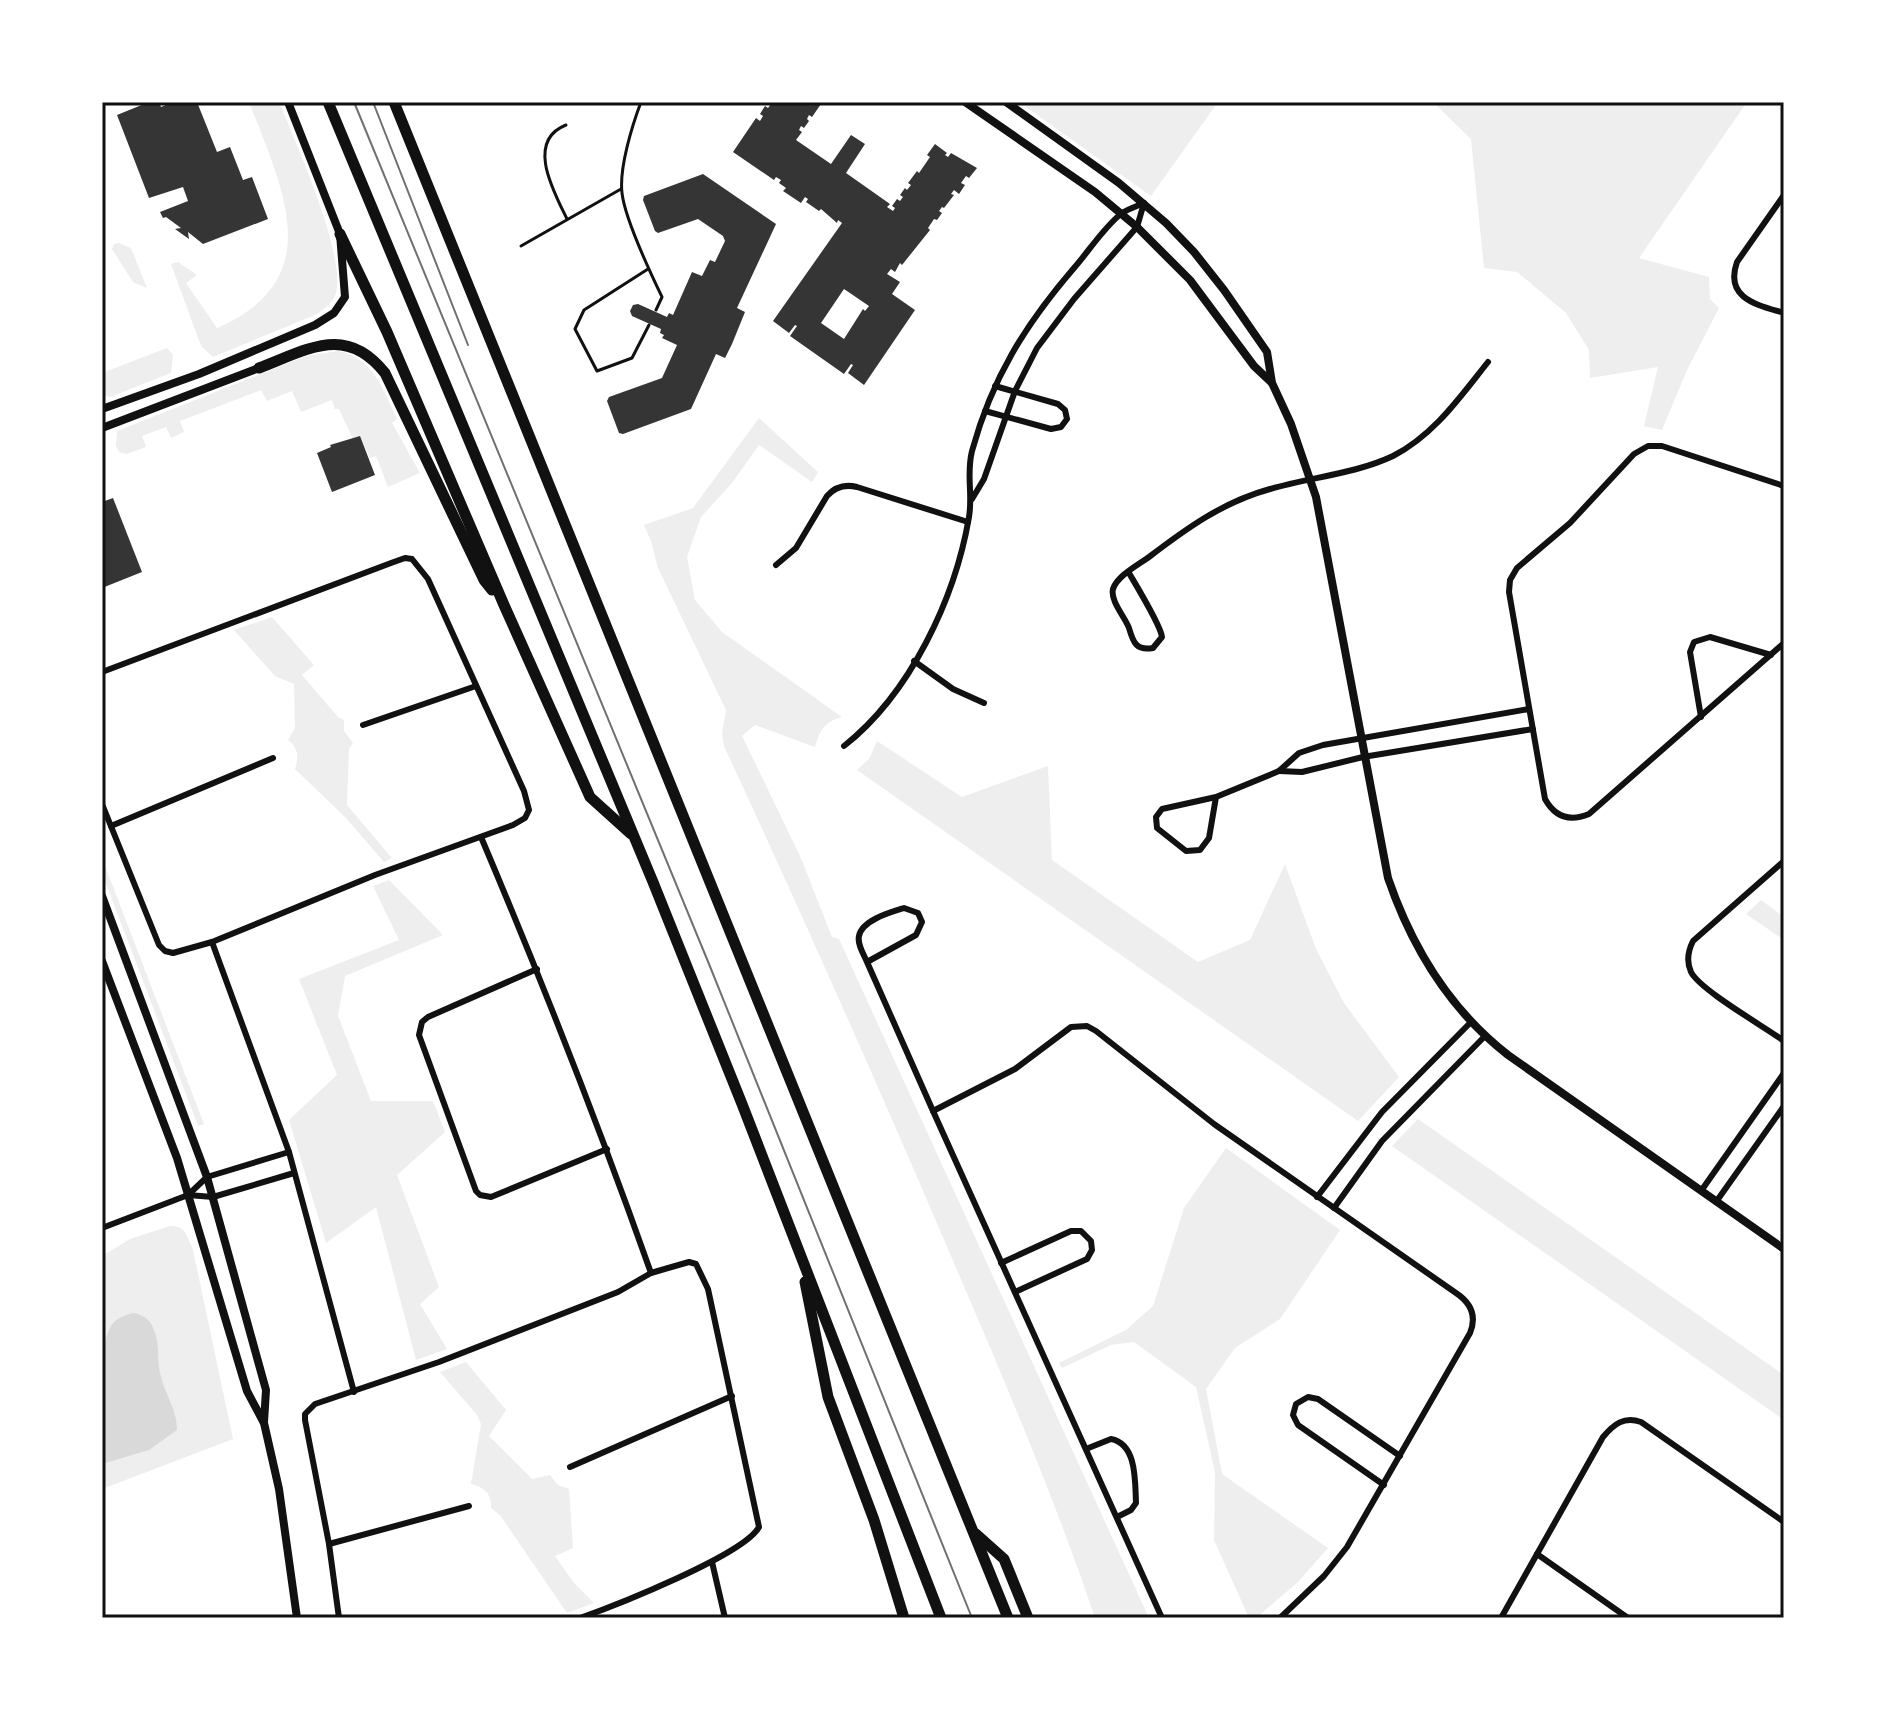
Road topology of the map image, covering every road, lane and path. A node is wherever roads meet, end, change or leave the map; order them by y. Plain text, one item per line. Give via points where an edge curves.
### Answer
1 (288, 102) edge
2 (328, 102) edge
3 (394, 102) edge
4 (641, 102) edge
5 (965, 102) edge
6 (1006, 102) edge
7 (566, 125) dead end
8 (621, 189) junction
9 (1784, 195) edge
10 (1144, 203) junction
11 (1122, 213) junction
12 (567, 219) junction
13 (1137, 227) junction
14 (340, 234) junction
15 (521, 246) dead end
16 (648, 269) junction
17 (656, 310) dead end
18 (1784, 313) edge
19 (649, 325) dead end
20 (1488, 362) dead end
21 (259, 368) joint
22 (1272, 383) junction
23 (995, 386) junction
24 (1015, 391) junction
25 (102, 409) edge
26 (985, 411) junction
27 (1005, 416) junction
28 (102, 428) edge
29 (1312, 480) junction
30 (1784, 486) edge
31 (972, 499) junction
32 (968, 522) junction
33 (776, 565) dead end
34 (1129, 573) junction
35 (504, 605) junction
36 (1784, 643) edge
37 (1771, 655) junction
38 (914, 661) junction
39 (102, 672) edge
40 (476, 686) junction
41 (984, 703) dead end
42 (1529, 709) junction
43 (1701, 717) junction
44 (363, 725) dead end
45 (1533, 729) junction
46 (1361, 739) junction
47 (844, 746) dead end
48 (1363, 757) junction
49 (273, 758) dead end
50 (1279, 771) junction
51 (1216, 797) junction
52 (102, 804) edge
53 (111, 826) junction
54 (634, 836) junction
55 (481, 837) junction
56 (1784, 861) edge
57 (102, 896) edge
58 (212, 942) junction
59 (102, 961) edge
60 (867, 962) junction
61 (537, 969) junction
62 (1471, 1022) junction
63 (1485, 1036) junction
64 (1784, 1041) edge
65 (1784, 1073) edge
66 (1784, 1106) edge
67 (933, 1111) junction
68 (607, 1149) junction
69 (289, 1152) junction
70 (294, 1173) junction
71 (207, 1177) junction
72 (1701, 1191) junction
73 (188, 1195) junction
74 (213, 1197) junction
75 (1317, 1197) junction
76 (1716, 1202) junction
77 (1334, 1208) junction
78 (102, 1228) edge
79 (1784, 1249) edge
80 (798, 1250) junction
81 (1001, 1263) junction
82 (651, 1273) junction
83 (1015, 1292) junction
84 (354, 1392) junction
85 (732, 1396) junction
86 (264, 1423) junction
87 (1086, 1449) junction
88 (1400, 1456) junction
89 (570, 1467) dead end
90 (1384, 1485) junction
91 (469, 1506) dead end
92 (1117, 1517) junction
93 (1784, 1522) edge
94 (973, 1531) junction
95 (329, 1544) junction
96 (1537, 1554) junction
97 (712, 1562) junction
98 (297, 1618) edge
99 (339, 1618) edge
100 (580, 1618) edge
101 (725, 1618) edge
102 (904, 1618) edge
103 (941, 1618) edge
104 (1008, 1618) edge
105 (1028, 1618) edge
106 (1162, 1618) edge
107 (1280, 1618) edge
108 (1501, 1618) edge
109 (1628, 1618) edge

1 - 14 street
2 - 54 highway
3 - 94 highway
4 - 8 lane
5 - 11 street
6 - 10 street
7 - 12 lane via 546,144 546,173
8 - 12 lane
8 - 16 lane
9 - 18 street via 1734,274 1744,298
10 - 11 street
10 - 13 street
10 - 22 street via 1194,252 1239,309 1267,352
11 - 13 street
11 - 23 street via 1038,310
12 - 15 lane
13 - 22 street via 1190,280
13 - 24 street via 1049,331
14 - 25 street via 345,297 334,313 253,352
14 - 35 highway
16 - 17 lane via 662,297
16 - 19 lane via 584,310 575,329 597,371 632,358
20 - 29 street via 1418,440 1393,456
21 - 28 street
21 - 35 highway via 335,343 373,357 484,580
22 - 29 street
23 - 24 street
23 - 26 street
24 - 27 street
24 - 27 street via 1058,404 1067,419 1051,429
26 - 27 street
26 - 31 street via 967,472
27 - 31 street
29 - 34 street via 1215,510
29 - 46 street
30 - 42 street via 1662,446 1639,449 1510,580
31 - 32 street
32 - 33 street via 845,486 827,496 796,548
32 - 38 street via 939,620
34 - 34 street via 1119,580 1113,597 1133,643 1153,648 1160,642 1161,627
35 - 54 highway via 590,797
36 - 37 street
37 - 43 street
37 - 43 street via 1710,637 1694,642 1690,652
38 - 41 street
38 - 47 street via 876,717
39 - 40 street via 405,558 418,563 428,579
40 - 44 street
40 - 55 street via 529,810 513,825
42 - 45 street
42 - 46 street
43 - 45 street via 1589,814 1571,819 1556,814 1545,799
45 - 48 street
46 - 48 street
46 - 50 street via 1299,753
48 - 50 street via 1302,772
48 - 62 street via 1397,906 1430,969
49 - 53 street
50 - 51 street
51 - 51 street via 1162,809 1157,828 1186,851 1200,850 1209,838
52 - 53 street
53 - 58 street via 159,945 173,953
54 - 80 highway
55 - 58 street
55 - 61 street
56 - 64 street via 1693,941 1689,968 1700,982
57 - 71 street
58 - 69 street
59 - 73 street
60 - 60 street via 916,935 922,922 918,913 904,908 870,922 859,942
60 - 67 street
61 - 68 street
61 - 68 street via 428,1017 419,1028 476,1191 491,1197
62 - 63 street
62 - 75 street via 1382,1112
63 - 72 street
63 - 77 street via 1382,1141
65 - 72 street
66 - 76 street
67 - 75 street via 1015,1069 1065,1030 1087,1026
67 - 81 street
68 - 82 street
69 - 70 street
69 - 71 street
70 - 74 street
70 - 84 street
71 - 73 street
71 - 74 street
72 - 76 street
73 - 74 street
73 - 78 street
73 - 86 street via 247,1391
74 - 86 street via 266,1390
75 - 77 street
76 - 79 street
77 - 88 street via 1465,1299 1473,1316 1470,1333
80 - 102 highway via 828,1397
80 - 103 highway
81 - 83 street
81 - 83 street via 1071,1231 1081,1231 1091,1241 1090,1255 1083,1261
82 - 84 street via 618,1292
82 - 85 street via 689,1262 701,1270
83 - 87 street
84 - 95 street via 315,1404 305,1414
85 - 89 street
85 - 97 street via 759,1527
86 - 98 street via 283,1508
87 - 92 street
87 - 92 street via 1111,1439 1130,1453 1136,1503
88 - 90 street
88 - 90 street via 1318,1399 1308,1397 1296,1404 1293,1415 1298,1425
90 - 107 street via 1332,1566
91 - 95 street
92 - 106 street
93 - 96 street via 1641,1422 1623,1420 1603,1437
94 - 104 highway
94 - 105 highway via 1004,1559
95 - 99 street
96 - 108 street
96 - 109 street
97 - 100 street
97 - 101 street

